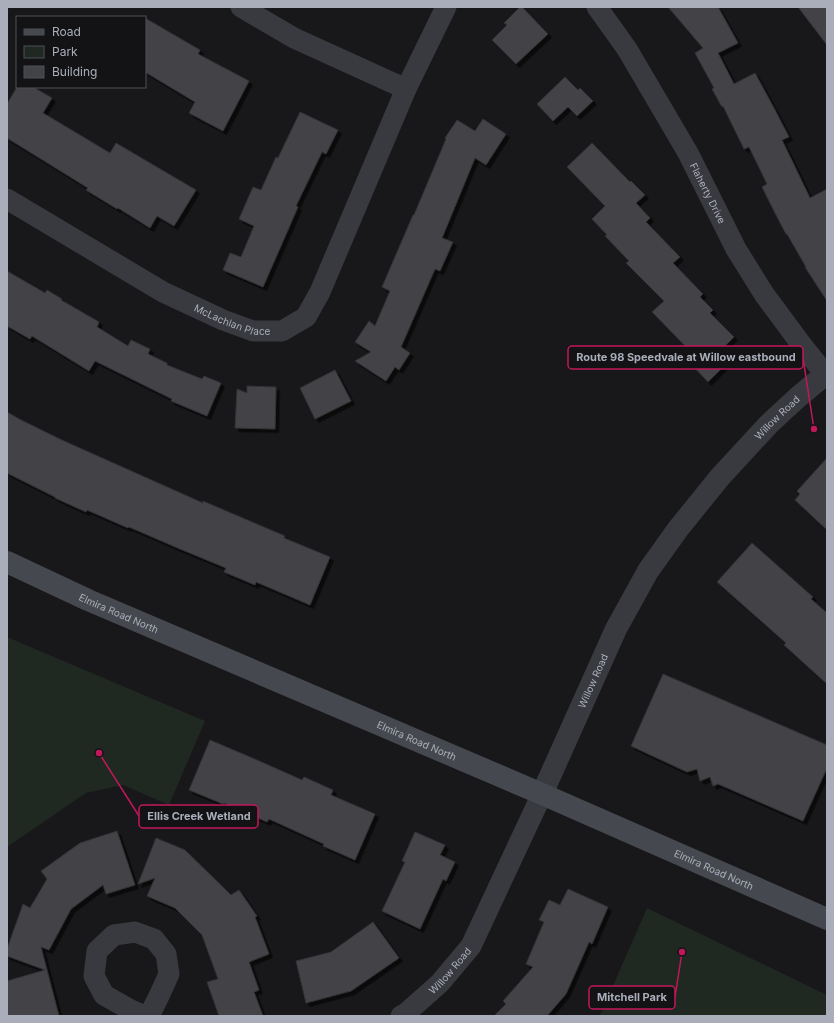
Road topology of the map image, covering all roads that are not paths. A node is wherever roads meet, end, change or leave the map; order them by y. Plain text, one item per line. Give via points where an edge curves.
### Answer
1 (241, 7) edge
2 (446, 7) edge
3 (597, 7) edge
4 (406, 89) junction
5 (7, 199) edge
6 (826, 374) edge
7 (7, 562) edge
8 (542, 794) junction
9 (827, 919) edge
10 (145, 1016) edge
11 (149, 1016) edge
12 (401, 1016) edge

1 - 4 street via 294,38
2 - 4 street, McLachlan Place
3 - 6 street, Flaherty Drive via 627,49 688,153 736,249 760,288
4 - 5 street, McLachlan Place via 320,292 306,316 282,330 253,331 163,292
6 - 8 street, Willow Road via 769,424 720,477 648,571 616,629
7 - 8 main road, Elmira Road North via 88,600
8 - 9 main road, Elmira Road North
8 - 12 street, Willow Road via 472,946 440,983
10 - 11 street via 104,995 94,976 97,951 114,935 135,932 154,938 166,954 169,974

